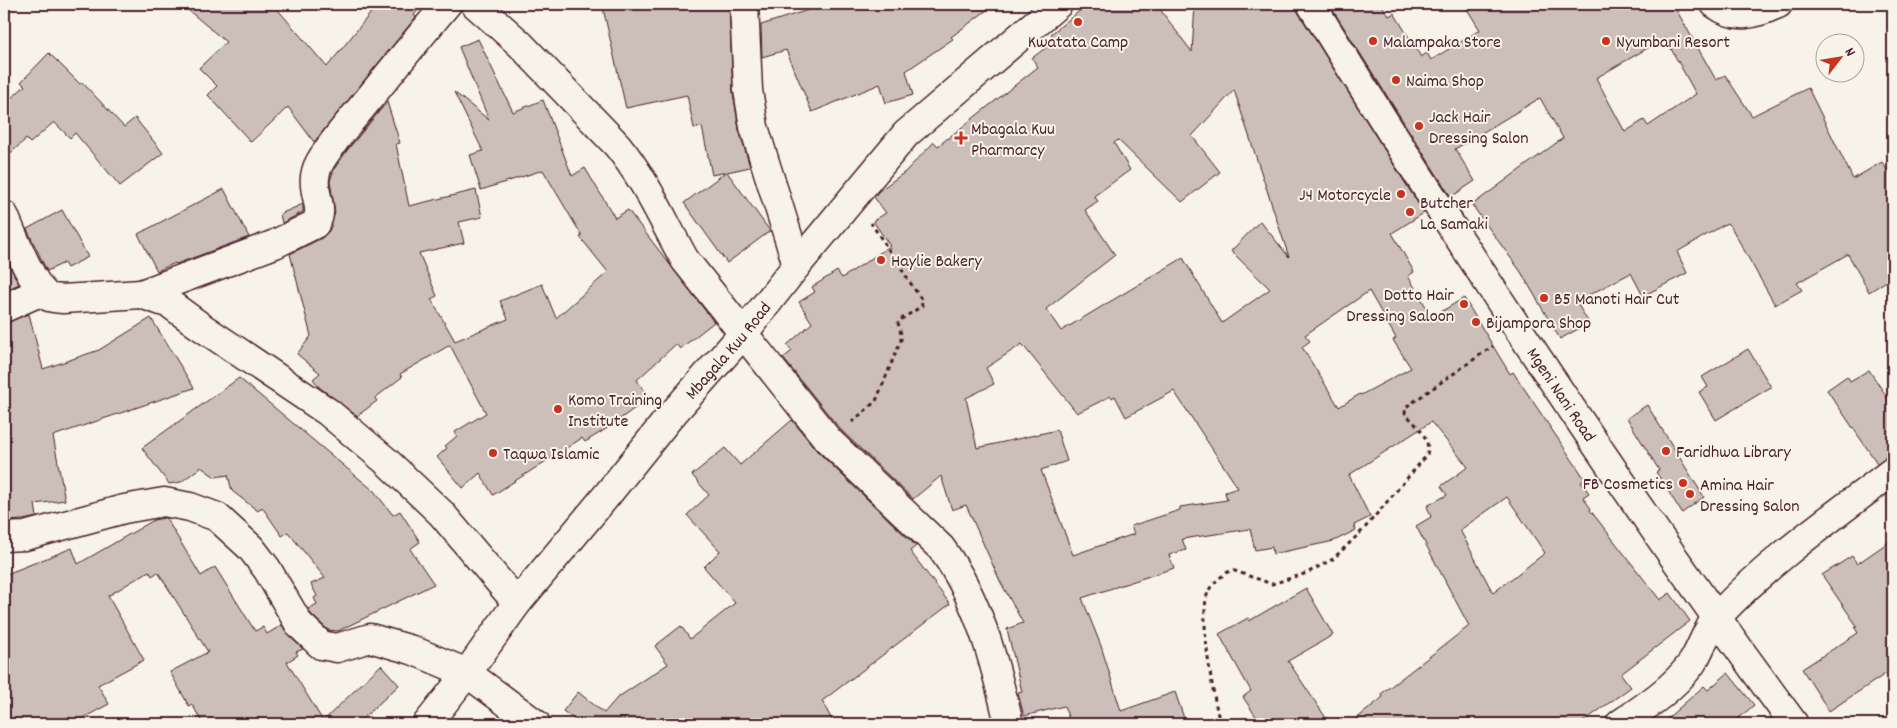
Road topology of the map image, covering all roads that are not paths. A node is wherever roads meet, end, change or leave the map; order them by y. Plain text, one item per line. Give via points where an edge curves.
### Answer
1 (447, 4) edge
2 (475, 4) edge
3 (744, 4) edge
4 (1058, 4) edge
5 (1311, 4) edge
6 (1715, 4) edge
7 (1778, 4) edge
8 (4, 215) edge
9 (796, 265) junction
10 (42, 291) junction
11 (141, 294) junction
12 (4, 308) edge
13 (743, 334) junction
14 (1893, 470) edge
15 (4, 537) edge
16 (517, 603) junction
17 (1716, 618) junction
18 (467, 674) junction
19 (427, 724) edge
20 (536, 724) edge
21 (1009, 724) edge
22 (1620, 724) edge
23 (1794, 724) edge

1 - 11 street via 320,162 314,177 320,212 315,224 275,244
2 - 13 street via 520,44 626,156 659,208 685,260
3 - 9 street via 748,90 754,127
4 - 9 street, Mbagala Kuu Road via 906,134
5 - 17 street, Mgeni Nani Road via 1518,329
6 - 7 street via 1724,11 1744,15
8 - 10 street via 28,269
9 - 13 street, Mbagala Kuu Road
10 - 11 street via 51,298 63,299
10 - 12 street
11 - 16 street via 170,304 328,412 441,513
13 - 16 street, Mbagala Kuu Road via 668,419
13 - 21 street via 828,440 941,548 956,568 974,606 997,672
14 - 17 street via 1769,566
15 - 18 street via 25,536 124,509 164,502 190,507 217,517 251,548 298,624 321,645 337,648 370,638 386,641
16 - 18 street, Mbagala Kuu Road
17 - 22 street via 1692,663 1675,682
17 - 23 street, Mgeni Nani Road
18 - 19 street, Mbagala Kuu Road
18 - 20 street

